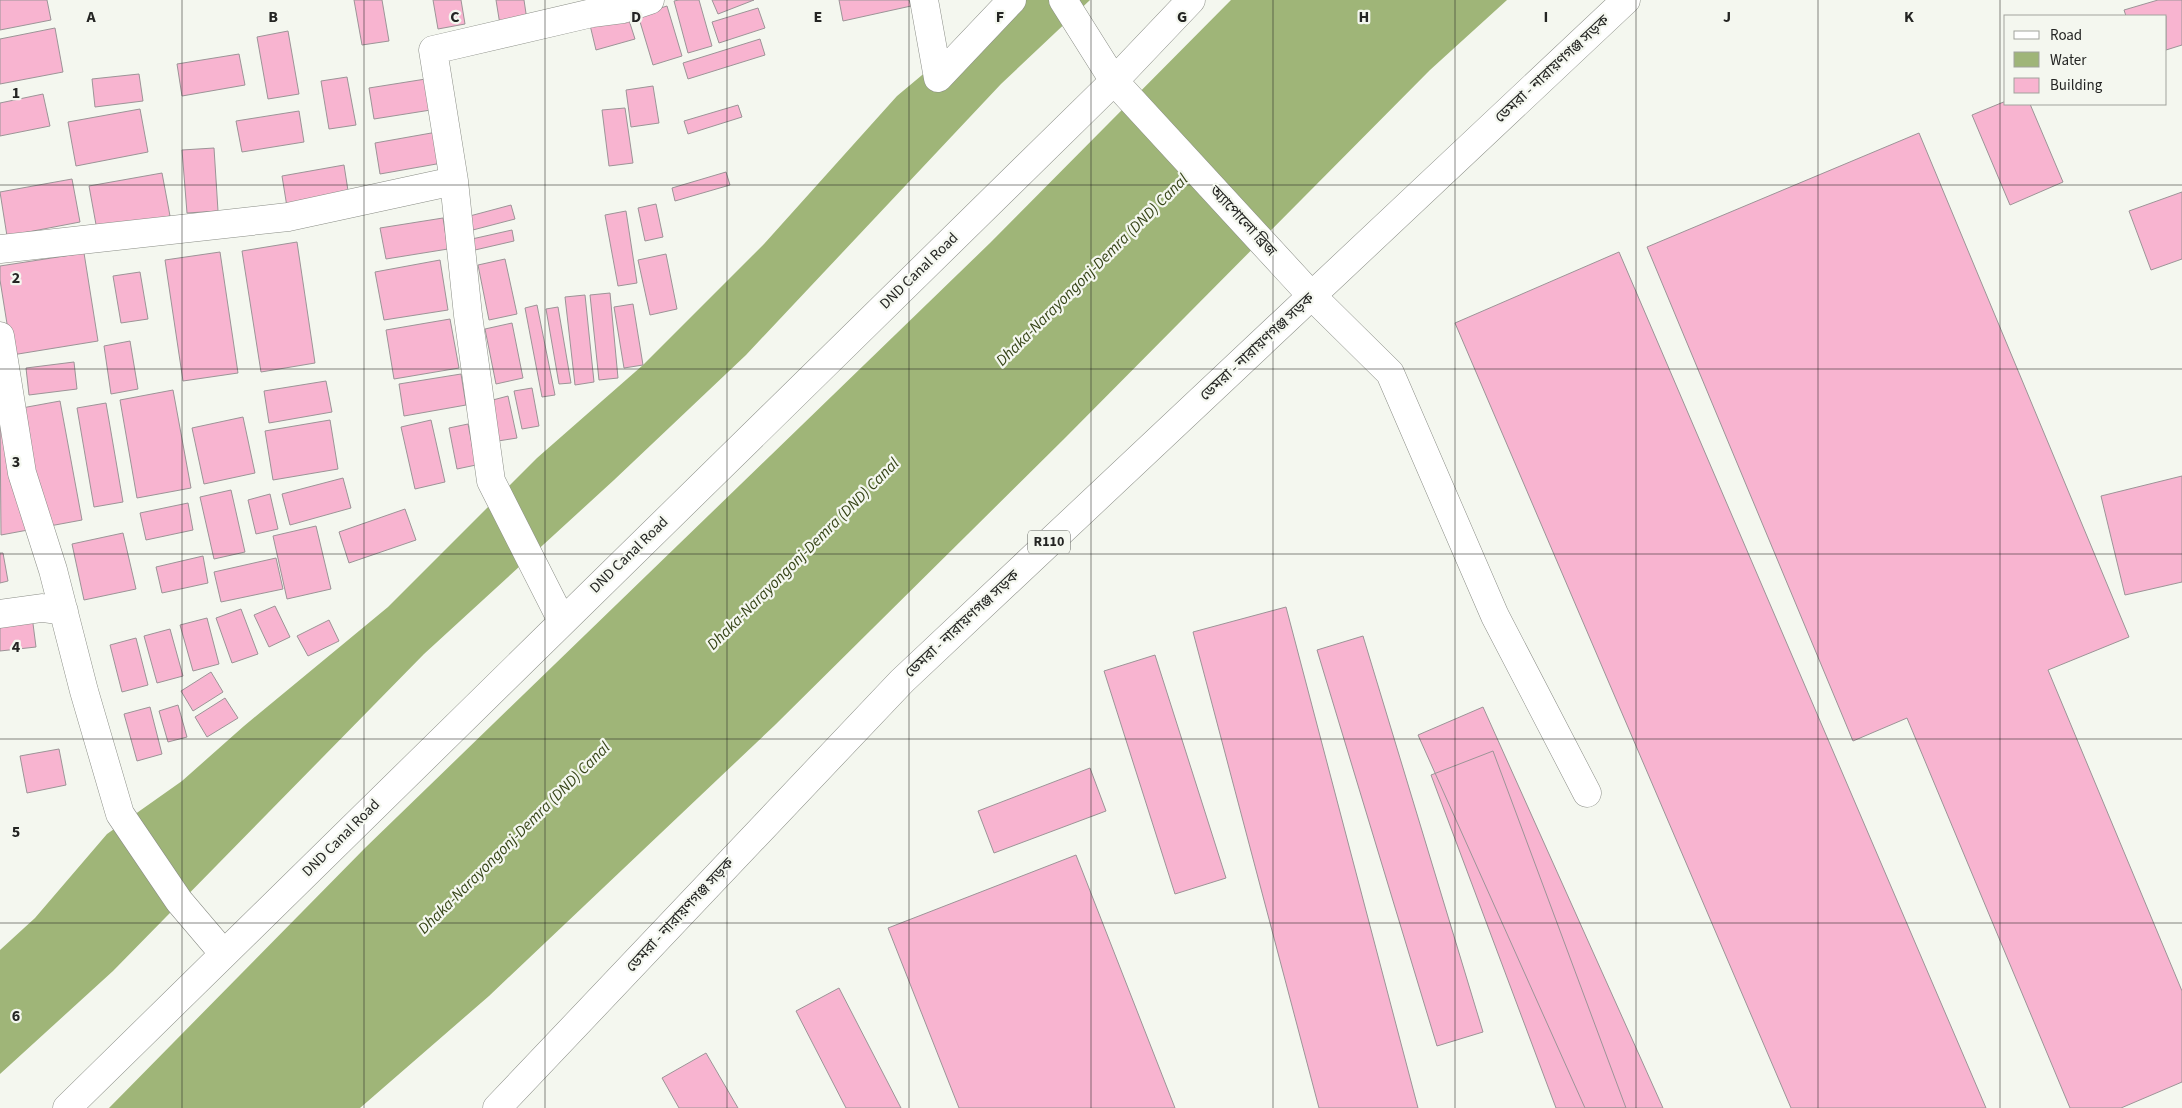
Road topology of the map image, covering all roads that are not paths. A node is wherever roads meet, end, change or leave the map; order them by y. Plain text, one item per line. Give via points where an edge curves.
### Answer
1 (650, 0) edge
2 (924, 0) edge
3 (1012, 0) edge
4 (1063, 0) edge
5 (1191, 0) edge
6 (1626, 0) edge
7 (590, 7) edge
8 (1114, 81) junction
9 (454, 181) junction
10 (0, 249) edge
11 (1311, 295) junction
12 (0, 336) edge
13 (64, 611) junction
14 (0, 614) edge
15 (562, 621) junction
16 (1587, 793) dead end
17 (224, 954) junction
18 (67, 1108) edge
19 (497, 1108) edge

1 - 7 street via 623,9
2 - 3 street via 938,78
4 - 8 street, অ্যাপোলো ব্রিজ
5 - 8 street, DND Canal Road
6 - 11 street, ডেমরা - নারায়ণগঞ্জ সড়ক / R110
7 - 9 street via 433,50
8 - 11 street, অ্যাপোলো ব্রিজ
8 - 15 street, DND Canal Road
9 - 10 street via 288,217
9 - 15 street via 468,315 491,481
11 - 16 street, অ্যাপোলো ব্রিজ via 1390,373 1495,616
11 - 19 street, ডেমরা - নারায়ণগঞ্জ সড়ক / R110 via 902,681
12 - 13 street via 22,473
13 - 14 street via 42,608
13 - 17 street via 120,814 179,901
15 - 17 street, DND Canal Road
17 - 18 street, DND Canal Road

